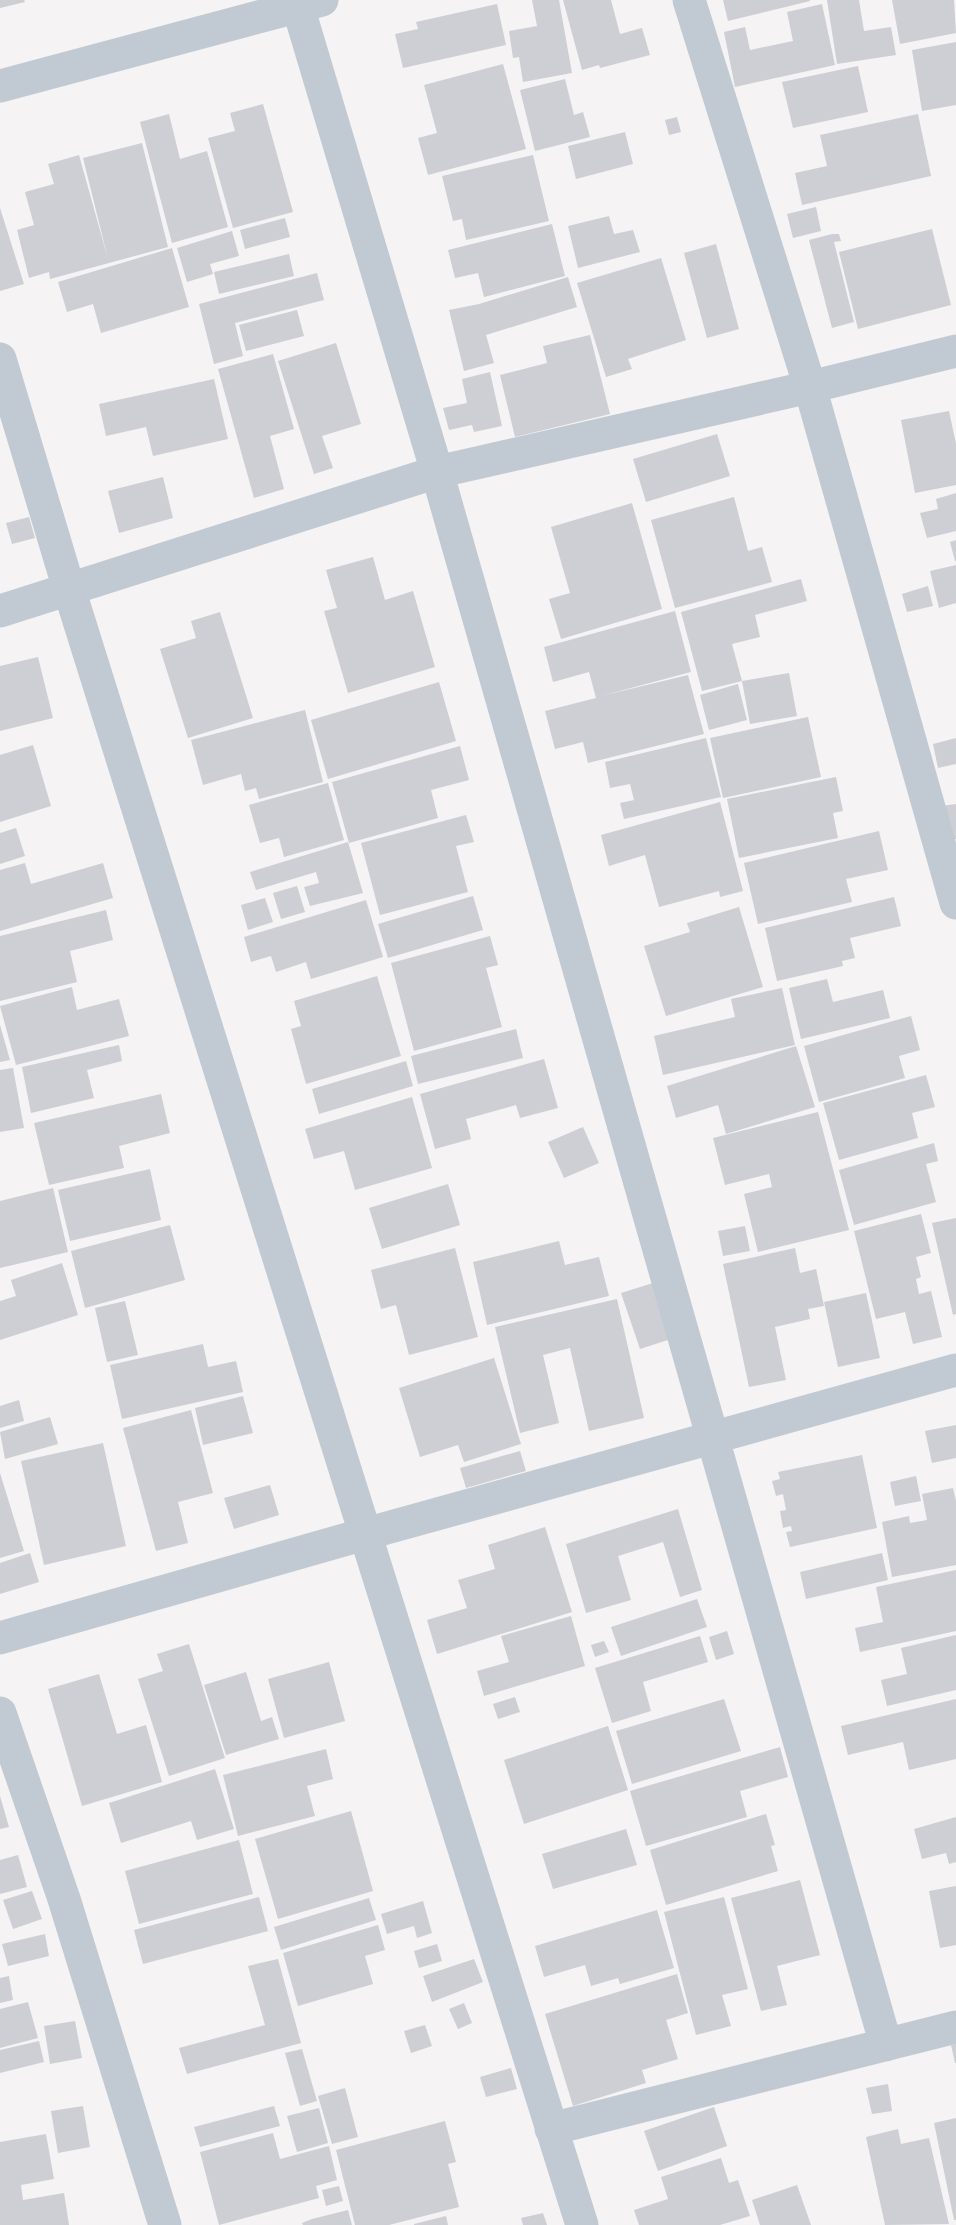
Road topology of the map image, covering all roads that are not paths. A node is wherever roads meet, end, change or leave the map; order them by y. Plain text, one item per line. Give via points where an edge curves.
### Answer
1 (689, 0) edge
2 (305, 2) edge
3 (0, 86) edge
4 (956, 351) edge
5 (0, 359) edge
6 (810, 387) junction
7 (437, 472) junction
8 (69, 589) junction
9 (0, 612) edge
10 (956, 903) edge
11 (956, 1370) edge
12 (713, 1438) junction
13 (365, 1534) junction
14 (0, 1638) edge
15 (0, 1713) edge
16 (956, 2027) edge
17 (886, 2045) junction
18 (551, 2129) junction
19 (165, 2225) edge
20 (582, 2225) edge

1 - 6 street
2 - 3 street
2 - 7 street
4 - 6 street
5 - 8 street
6 - 7 street
6 - 10 street
7 - 8 street
7 - 12 street
8 - 9 street
8 - 13 street
11 - 12 street
12 - 13 street
12 - 17 street
13 - 14 street
13 - 18 street
15 - 19 street via 64,1899
16 - 17 street
17 - 18 street
18 - 20 street

